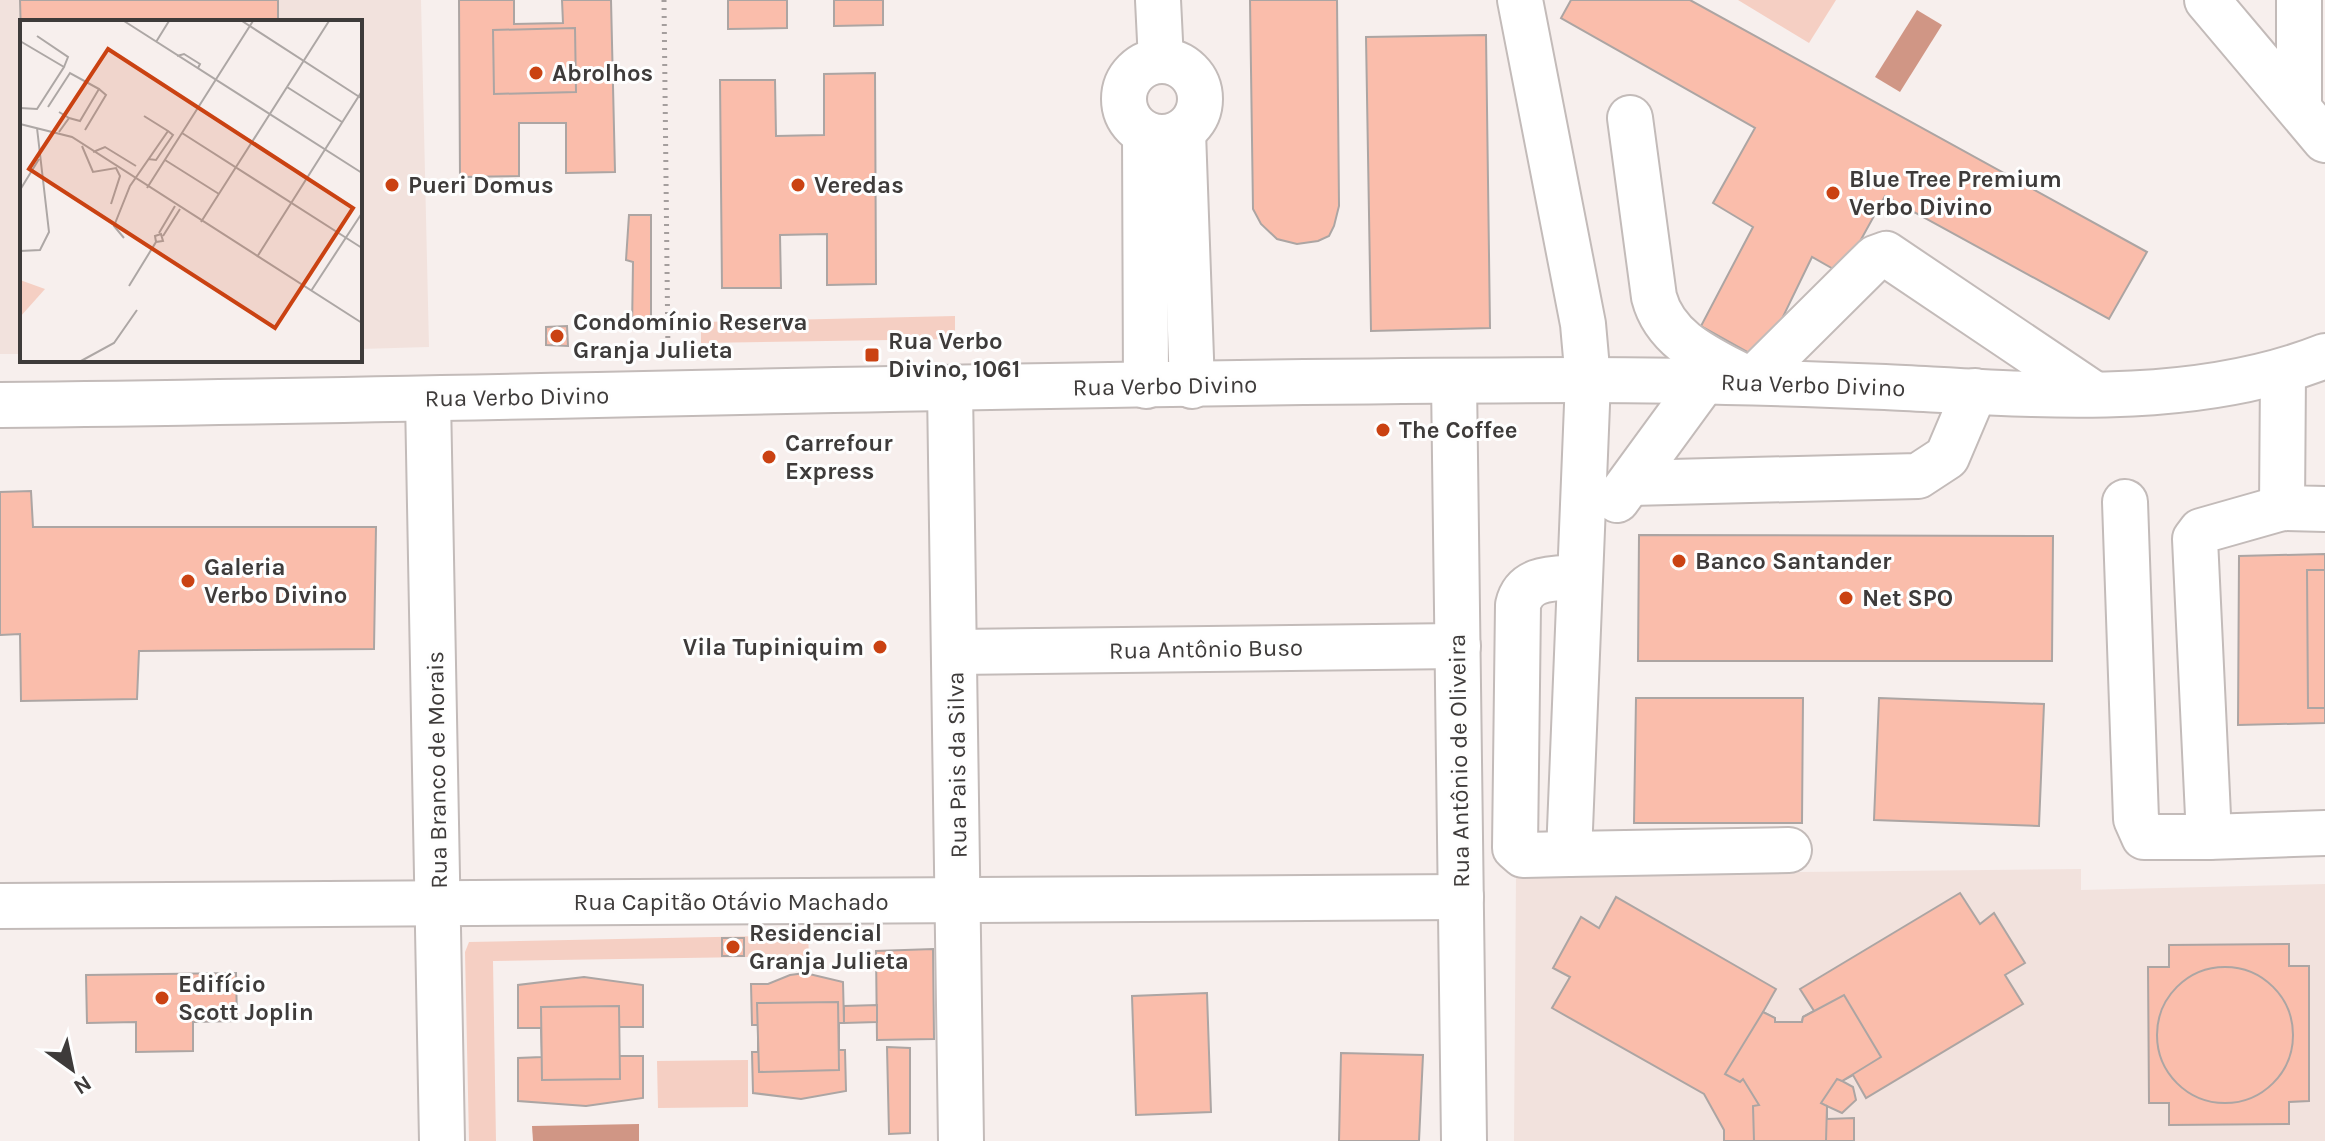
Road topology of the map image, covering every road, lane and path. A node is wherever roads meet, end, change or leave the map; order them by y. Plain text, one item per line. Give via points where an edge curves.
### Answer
1 (664, 0) edge
2 (1158, 0) edge
3 (1520, 0) edge
4 (2207, 0) edge
5 (2299, 0) edge
6 (1161, 61) junction
7 (1630, 118) dead end
8 (2312, 124) edge
9 (1164, 133) junction
10 (668, 356) dead end
11 (2325, 356) edge
12 (1692, 360) junction
13 (2283, 373) junction
14 (1588, 380) junction
15 (1454, 381) junction
16 (1751, 381) junction
17 (1146, 386) junction
18 (1192, 386) junction
19 (950, 389) junction
20 (1975, 391) junction
21 (2091, 392) junction
22 (428, 399) junction
23 (0, 405) edge
24 (1631, 483) junction
25 (2125, 502) dead end
26 (2282, 508) junction
27 (2325, 509) edge
28 (1581, 562) junction
29 (2128, 570) junction
30 (2194, 570) junction
31 (1458, 646) junction
32 (955, 652) junction
33 (2325, 833) edge
34 (2209, 837) junction
35 (1789, 850) dead end
36 (1569, 854) junction
37 (1461, 897) junction
38 (959, 901) junction
39 (440, 904) junction
40 (0, 906) edge
41 (442, 1141) edge
42 (961, 1141) edge
43 (1464, 1141) edge

1 - 10 path
2 - 6 street
3 - 14 street via 1583,324
4 - 8 street
5 - 8 street
6 - 9 street via 1134,73 1125,92 1125,111
6 - 9 street via 1188,71 1199,88 1197,117
7 - 12 street via 1656,307
9 - 17 street
9 - 18 street
11 - 13 street, Rua Verbo Divino
12 - 14 street, Rua Verbo Divino
12 - 16 street, Rua Verbo Divino
12 - 24 street
13 - 21 street, Rua Verbo Divino via 2180,393
13 - 26 street
14 - 15 street, Rua Verbo Divino
14 - 28 street
15 - 18 street, Rua Verbo Divino
15 - 31 street, Rua Antônio de Oliveira
16 - 20 street, Rua Verbo Divino
16 - 21 street via 1875,258 1886,254
17 - 18 street, Rua Verbo Divino
17 - 19 street, Rua Verbo Divino
19 - 22 street, Rua Verbo Divino
19 - 32 street, Rua Pais da Silva
20 - 21 street, Rua Verbo Divino
20 - 24 street via 1947,457 1918,476
22 - 23 street, Rua Verbo Divino
22 - 39 street, Rua Branco de Morais
24 - 28 street
25 - 29 street
26 - 27 street
26 - 30 street via 2201,531 2195,539
28 - 36 street
28 - 36 street via 1537,581 1518,605 1515,848 1523,855
29 - 30 street
29 - 34 street via 2136,819 2144,837
30 - 34 street
31 - 32 street, Rua Antônio Buso
31 - 37 street, Rua Antônio de Oliveira
32 - 38 street, Rua Pais da Silva
33 - 34 street
35 - 36 street
37 - 38 street, Rua Capitão Otávio Machado
37 - 43 street, Rua Antônio de Oliveira
38 - 39 street, Rua Capitão Otávio Machado
38 - 42 street, Rua Pais da Silva
39 - 40 street, Rua Capitão Otávio Machado
39 - 41 street, Rua Branco de Morais

